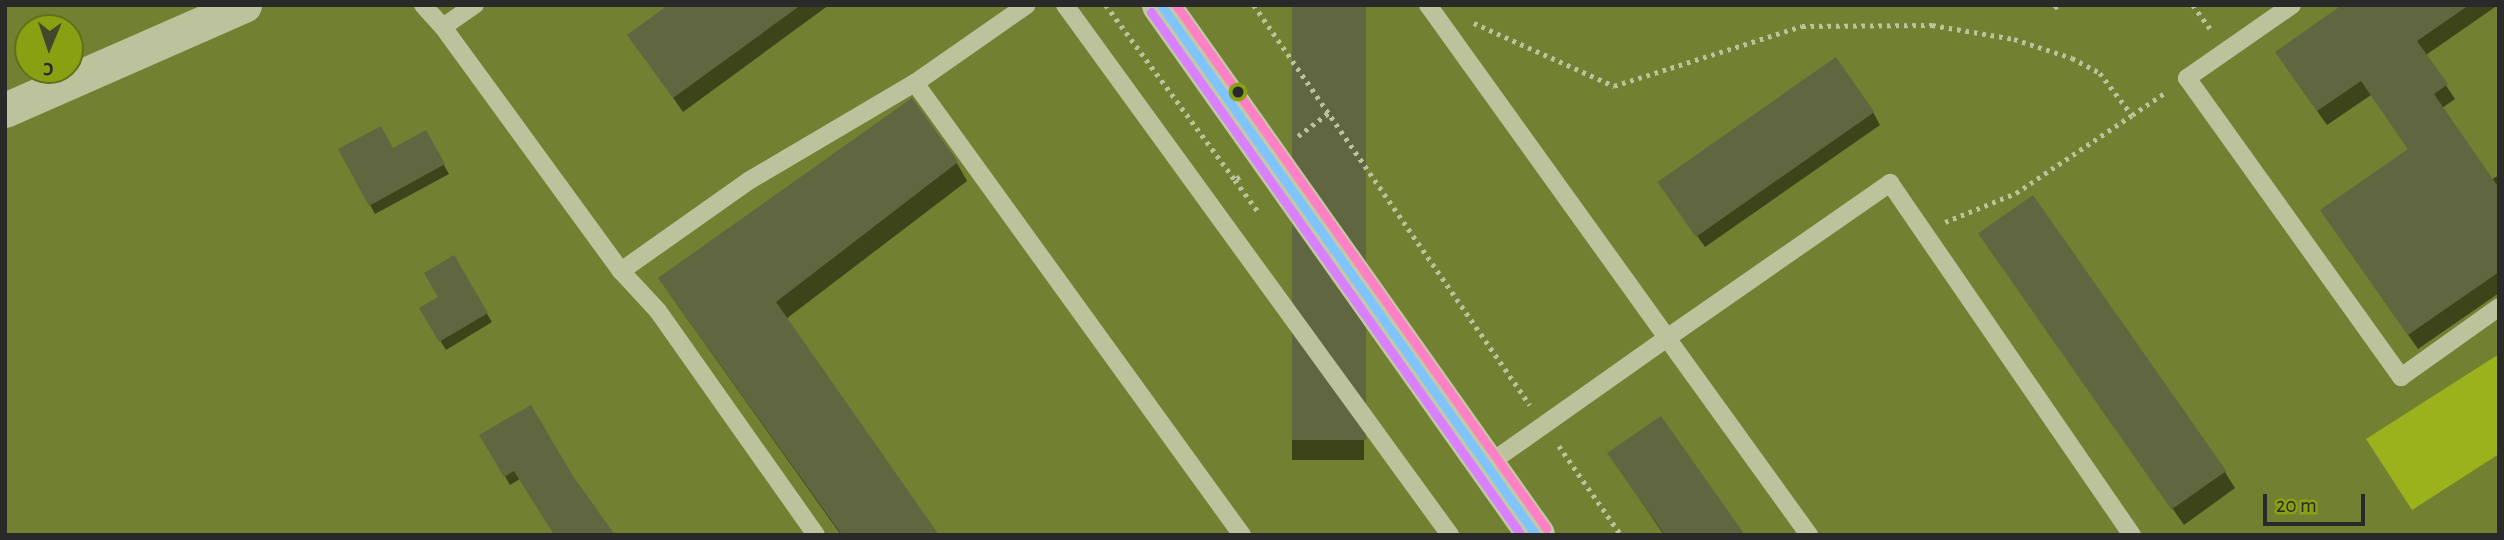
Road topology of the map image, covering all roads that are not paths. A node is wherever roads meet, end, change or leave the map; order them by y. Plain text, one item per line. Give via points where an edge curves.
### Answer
1 (244, 5) edge
2 (423, 5) edge
3 (475, 5) edge
4 (1027, 5) edge
5 (1065, 5) edge
6 (1161, 5) edge
7 (1429, 5) edge
8 (2292, 5) edge
9 (443, 27) junction
10 (915, 83) junction
11 (5, 110) edge
12 (621, 271) junction
13 (2499, 307) edge
14 (1668, 338) junction
15 (1487, 465) junction
16 (816, 535) edge
17 (1242, 535) edge
18 (1451, 535) edge
19 (1536, 535) edge
20 (1809, 535) edge
21 (2132, 535) edge

1 - 11 street
2 - 9 lane
3 - 9 lane
4 - 10 lane
5 - 18 lane
6 - 15 main road
7 - 14 lane
8 - 13 lane via 2187,78 2401,377
9 - 12 lane
10 - 12 lane via 750,180
10 - 17 lane
12 - 16 lane via 658,311
14 - 15 lane
14 - 20 lane
14 - 21 lane via 1890,183
15 - 19 main road

